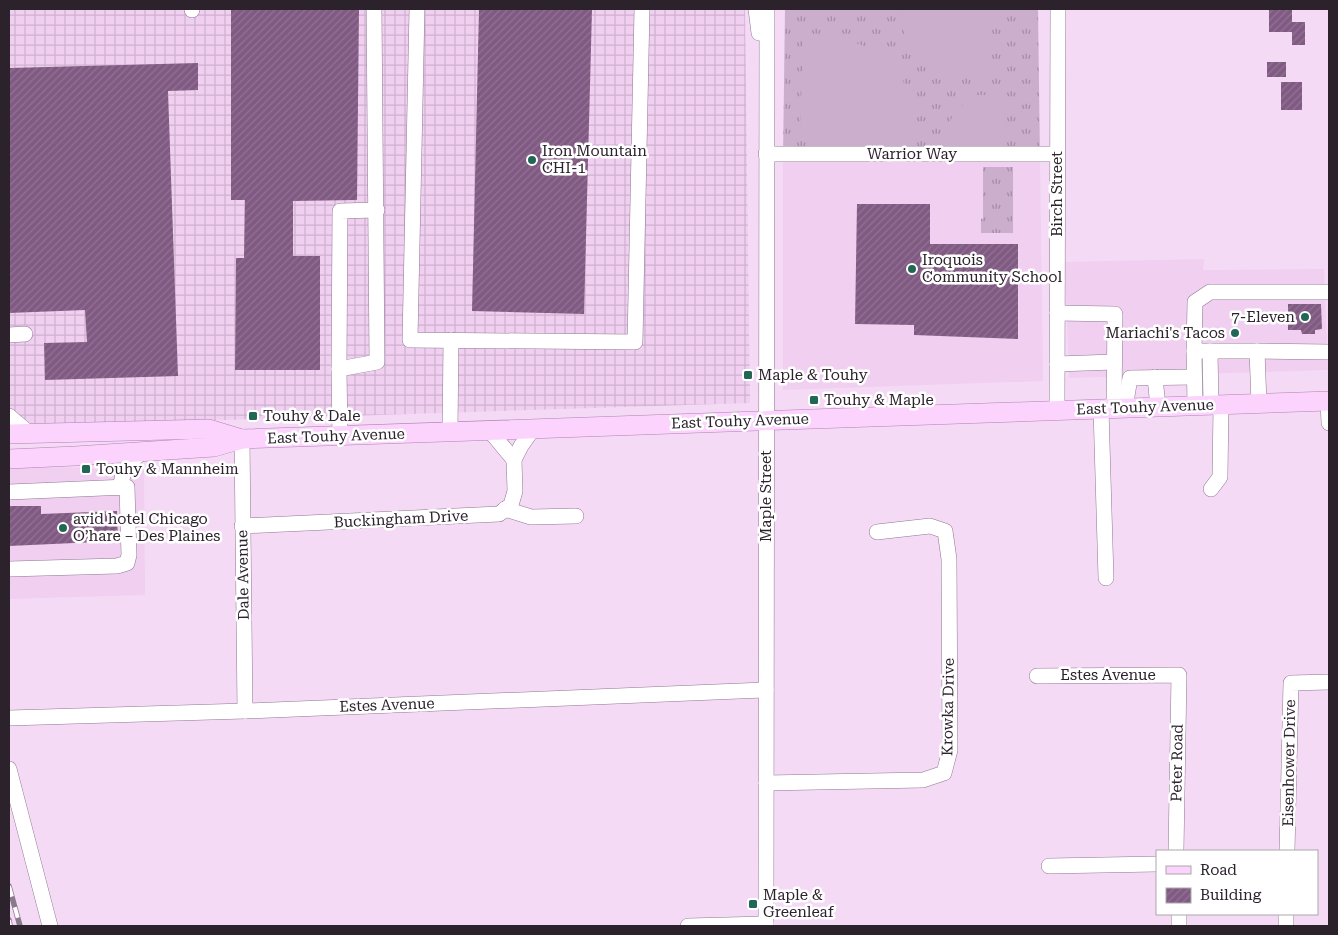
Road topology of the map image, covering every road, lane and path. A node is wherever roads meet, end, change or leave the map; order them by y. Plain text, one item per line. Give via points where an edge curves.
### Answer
1 (374, 9) edge
2 (417, 9) edge
3 (642, 9) edge
4 (756, 9) edge
5 (768, 9) edge
6 (1058, 9) edge
7 (766, 67) junction
8 (766, 154) junction
9 (1057, 154) junction
10 (377, 210) junction
11 (1329, 292) edge
12 (1057, 313) junction
13 (25, 334) dead end
14 (9, 335) edge
15 (451, 340) junction
16 (1194, 351) junction
17 (1210, 352) junction
18 (1258, 352) junction
19 (1329, 352) edge
20 (1114, 362) junction
21 (1057, 364) junction
22 (339, 369) junction
23 (1155, 377) junction
24 (1194, 377) junction
25 (1329, 401) edge
26 (1259, 403) junction
27 (1209, 405) junction
28 (1158, 407) junction
29 (1113, 408) junction
30 (1057, 410) junction
31 (9, 416) edge
32 (766, 420) junction
33 (1329, 423) edge
34 (533, 429) junction
35 (490, 431) junction
36 (450, 432) junction
37 (30, 433) junction
38 (9, 434) edge
39 (340, 436) junction
40 (242, 439) junction
41 (141, 453) junction
42 (101, 455) junction
43 (9, 458) edge
44 (514, 460) junction
45 (122, 483) junction
46 (1211, 489) dead end
47 (9, 492) edge
48 (505, 509) junction
49 (576, 516) dead end
50 (242, 526) junction
51 (877, 532) dead end
52 (9, 569) edge
53 (1106, 578) dead end
54 (1179, 675) joint
55 (1037, 676) dead end
56 (1329, 682) edge
57 (766, 690) junction
58 (245, 711) junction
59 (9, 718) edge
60 (9, 769) edge
61 (766, 783) junction
62 (1176, 850) edge
63 (1287, 850) edge
64 (1156, 864) edge
65 (1049, 866) dead end
66 (766, 925) edge
67 (50, 926) edge
68 (688, 926) edge

1 - 10 street
2 - 15 street via 410,340
3 - 15 street via 635,342
4 - 7 street, Maple Street
5 - 7 street, Maple Street
6 - 9 street, Birch Street
7 - 8 street, Maple Street
8 - 9 street, Warrior Way
8 - 32 street, Maple Street
9 - 12 street, Birch Street
10 - 22 street via 377,362
10 - 22 street via 340,211
11 - 16 street via 1210,292 1195,302
12 - 20 street via 1115,314
12 - 21 street, Birch Street
13 - 14 street
15 - 36 street
16 - 17 street
16 - 24 street
17 - 18 street
17 - 27 street
18 - 19 street
18 - 26 street
20 - 21 street
20 - 29 street
21 - 30 street, Birch Street
22 - 39 street
23 - 24 street
23 - 28 street
23 - 29 street via 1130,378
24 - 27 street
25 - 26 main road, East Touhy Avenue
25 - 33 street
26 - 27 main road, East Touhy Avenue
27 - 28 main road, East Touhy Avenue
27 - 46 street via 1220,477
28 - 29 main road, East Touhy Avenue
29 - 30 main road, East Touhy Avenue
29 - 53 street
30 - 32 main road, East Touhy Avenue
31 - 37 street
32 - 34 main road, East Touhy Avenue
32 - 57 street, Maple Street
34 - 35 main road, East Touhy Avenue
34 - 44 street
35 - 36 main road, East Touhy Avenue
35 - 44 street
36 - 39 main road, East Touhy Avenue
37 - 38 main road, East Touhy Avenue
37 - 40 main road, East Touhy Avenue via 209,429
39 - 40 main road, East Touhy Avenue
40 - 41 main road, East Touhy Avenue via 214,447
40 - 50 street, Dale Avenue
41 - 42 main road, East Touhy Avenue
41 - 45 street via 128,464
42 - 43 main road, East Touhy Avenue
42 - 45 street via 110,459
44 - 48 street via 515,491 511,505
45 - 47 street
45 - 52 street via 127,487 127,563
48 - 49 street via 531,517
48 - 50 street, Buckingham Drive via 499,514
50 - 58 street, Dale Avenue
51 - 61 street, Krowka Drive via 930,526 945,531 949,559 950,750 944,773 923,780
54 - 55 street, Estes Avenue
54 - 62 street, Peter Road
56 - 63 street, Eisenhower Drive via 1291,683
57 - 58 street, Estes Avenue
57 - 61 street, Maple Street
58 - 59 street, Estes Avenue
60 - 67 street
61 - 66 street, Maple Street
64 - 65 street
66 - 68 street

